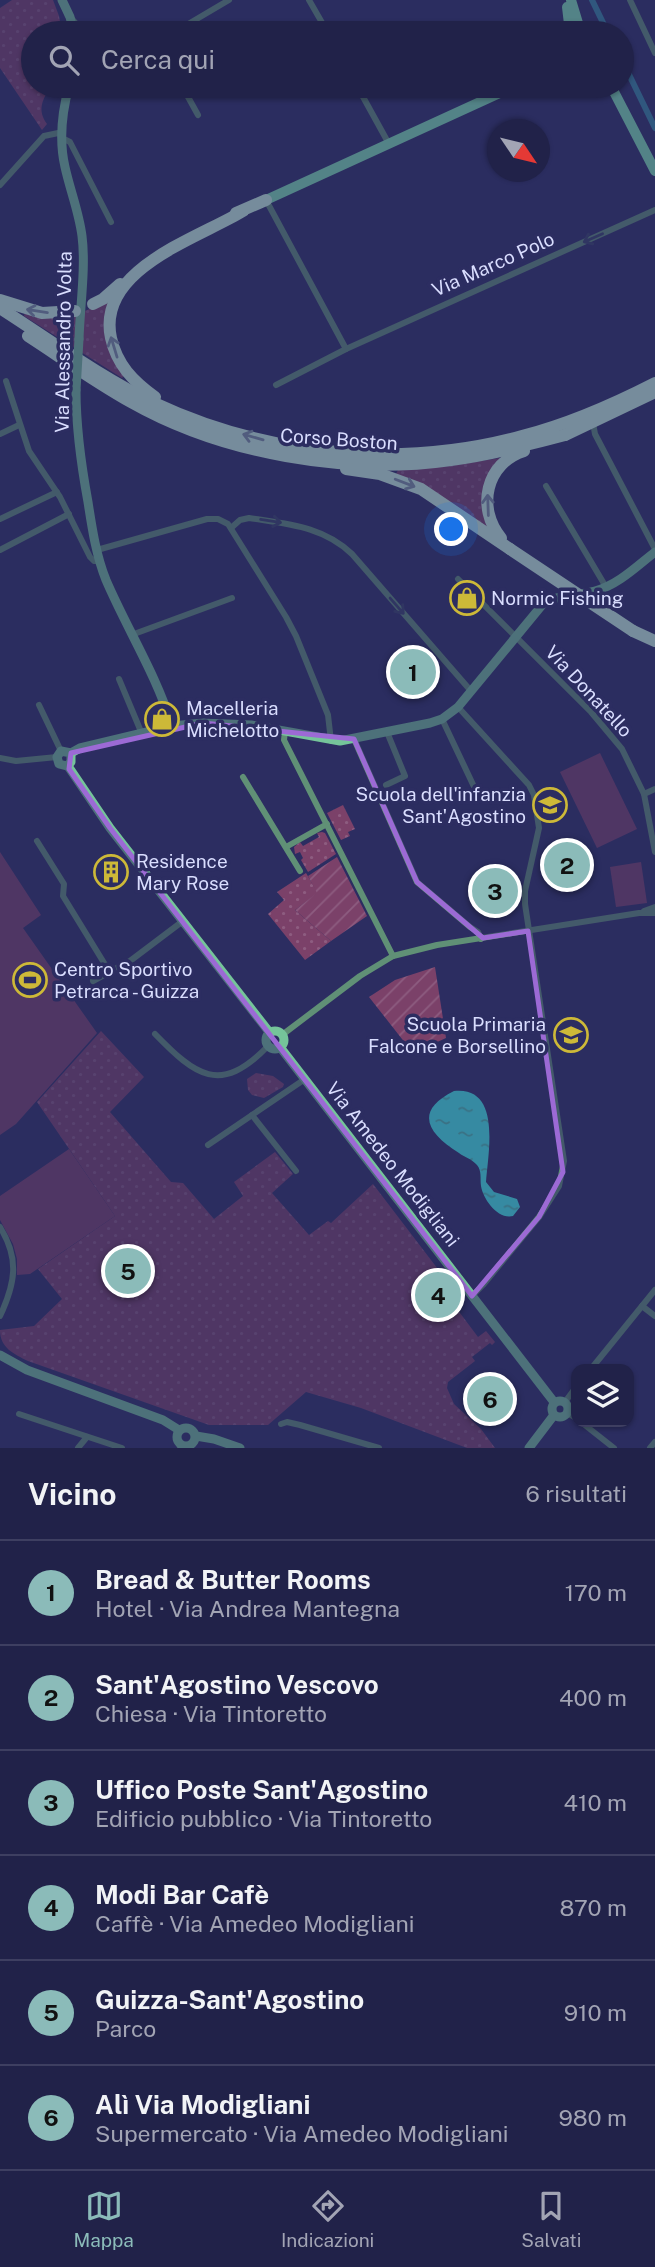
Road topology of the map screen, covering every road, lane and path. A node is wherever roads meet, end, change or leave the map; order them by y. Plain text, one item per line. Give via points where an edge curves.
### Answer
1 (62, 0) edge
2 (229, 0) edge
3 (309, 0) edge
4 (565, 0) edge
5 (571, 0) edge
6 (630, 0) edge
7 (70, 17) junction
8 (71, 21) edge
9 (74, 21) edge
10 (193, 21) edge
11 (321, 21) edge
12 (569, 21) edge
13 (578, 21) edge
14 (655, 53) edge
15 (68, 98) edge
16 (189, 98) edge
17 (364, 98) edge
18 (489, 98) edge
19 (615, 98) edge
20 (617, 98) edge
21 (618, 101) junction
22 (198, 115) dead end
23 (63, 135) junction
24 (389, 144) junction
25 (79, 161) junction
26 (65, 167) junction
27 (655, 171) edge
28 (0, 185) edge
29 (266, 200) junction
30 (655, 210) edge
31 (243, 211) junction
32 (111, 222) dead end
33 (0, 300) edge
34 (93, 304) dead end
35 (0, 308) edge
36 (75, 311) dead end
37 (0, 318) edge
38 (346, 349) junction
39 (6, 381) dead end
40 (655, 383) edge
41 (276, 384) dead end
42 (655, 392) edge
43 (176, 413) junction
44 (593, 418) dead end
45 (19, 425) junction
46 (560, 431) junction
47 (0, 434) edge
48 (267, 454) junction
49 (546, 486) dead end
50 (57, 492) junction
51 (69, 514) junction
52 (0, 519) edge
53 (231, 527) junction
54 (510, 549) junction
55 (0, 550) edge
56 (97, 550) junction
57 (655, 551) edge
58 (99, 561) junction
59 (458, 579) dead end
60 (606, 587) junction
61 (232, 598) dead end
62 (134, 634) junction
63 (515, 637) junction
64 (655, 641) edge
65 (118, 679) dead end
66 (471, 691) junction
67 (40, 705) dead end
68 (458, 707) junction
69 (442, 719) junction
70 (173, 726) junction
71 (285, 731) junction
72 (387, 732) junction
73 (142, 734) junction
74 (354, 739) junction
75 (331, 741) junction
76 (71, 753) junction
77 (59, 754) junction
78 (0, 758) edge
79 (68, 766) junction
80 (243, 777) dead end
81 (386, 785) dead end
82 (655, 789) edge
83 (477, 793) dead end
84 (644, 794) junction
85 (327, 824) junction
86 (37, 841) dead end
87 (286, 847) junction
88 (655, 852) edge
89 (300, 871) dead end
90 (654, 910) edge
91 (183, 921) junction
92 (528, 931) junction
93 (481, 939) junction
94 (393, 956) junction
95 (109, 971) junction
96 (93, 981) dead end
97 (270, 1033) junction
98 (155, 1034) dead end
99 (282, 1035) junction
100 (268, 1046) junction
101 (280, 1047) junction
102 (305, 1079) junction
103 (252, 1115) junction
104 (208, 1145) dead end
105 (296, 1171) dead end
106 (0, 1227) edge
107 (655, 1290) edge
108 (472, 1296) junction
109 (642, 1306) junction
110 (0, 1316) edge
111 (655, 1316) edge
112 (0, 1355) edge
113 (595, 1364) edge
114 (571, 1394) edge
115 (554, 1402) junction
116 (565, 1402) junction
117 (567, 1413) junction
118 (19, 1414) dead end
119 (554, 1415) junction
120 (571, 1415) edge
121 (281, 1424) dead end
122 (587, 1427) edge
123 (179, 1430) junction
124 (196, 1436) junction
125 (88, 1437) junction
126 (655, 1442) edge
127 (181, 1447) edge
128 (78, 1448) edge
129 (121, 1448) edge
130 (240, 1448) edge
131 (379, 1448) edge
132 (529, 1448) edge
133 (614, 1448) edge
134 (650, 1448) edge

1 - 7 street
2 - 10 street
3 - 11 street
4 - 12 main road
5 - 13 main road
6 - 14 street
7 - 8 street
7 - 9 street
15 - 23 street, Via Alessandro Volta
16 - 22 street
17 - 24 street
18 - 24 main road
19 - 21 main road
20 - 21 main road
21 - 27 main road
23 - 25 street
23 - 26 street, Via Alessandro Volta
23 - 28 street via 44,136
24 - 29 main road
25 - 26 street
25 - 32 street
26 - 56 street, Via Alessandro Volta, bridge via 83,239 78,441
29 - 31 highway
29 - 38 street
30 -> 38 street, Via Marco Polo
31 - 34 highway via 173,242
43 -> 31 highway via 127,374 114,353 112,310 122,288 147,264
36 -> 33 highway via 42,313
35 - 43 highway, Corso Boston via 101,373
37 - 48 highway, Corso Boston via 160,417
38 - 41 street, Via Marco Polo
39 - 45 street, Via Alessandro Volta
40 - 46 highway, Corso Boston
42 - 46 highway, Corso Boston, bridge
46 -> 43 highway, Corso Boston via 446,450 344,453 265,441
44 - 57 street via 595,434
45 - 47 street
45 - 50 street, Via Alessandro Volta via 29,450
46 - 48 highway, Corso Boston via 528,445 449,461 332,462
54 -> 46 highway via 488,515 487,494 493,475 516,453 546,445
48 -> 54 highway via 406,482
49 - 60 street
50 - 51 street, Via Alessandro Volta
50 - 52 street
51 - 55 street
51 - 58 street, Via Alessandro Volta via 90,557
53 - 56 street via 222,520 207,519
53 -> 66 street via 249,518 307,527 336,541
53 - 75 street via 296,636 328,715
54 - 64 highway, bridge
56 - 58 street, Via Alessandro Volta
57 - 60 street
58 - 62 street, Via Alessandro Volta
59 - 63 street, Via Donatello
60 - 63 street via 549,600
61 - 62 street
62 - 70 street, Via Alessandro Volta
63 - 66 street
63 - 84 street, Via Donatello via 615,739
65 - 73 street
66 - 68 street
67 - 77 street
68 - 69 street
68 - 92 street via 534,795 540,822 525,891
69 - 72 street
69 - 83 street
70 - 71 street via 239,724
70 - 73 street
71 - 75 street
71 - 85 street via 284,740
72 - 74 street
72 - 81 street via 405,776
73 - 76 street
74 - 75 street
74 - 93 street via 417,882
76 - 77 street
76 - 79 street
77 - 78 street via 16,761
77 - 79 street via 59,764
79 - 91 street
80 - 87 street
82 - 84 street
84 - 88 street, Via Donatello
85 - 87 street
85 - 94 street
86 - 95 street
87 - 89 street
90 - 92 street
91 - 95 street
91 - 97 street
92 - 93 street
92 - 108 street via 563,1172 539,1217
93 - 94 street
94 - 99 street
95 - 96 street
97 - 99 street
97 - 100 street
98 - 100 street via 183,1063 213,1075 233,1072
99 - 101 street
100 - 101 street
101 - 102 street, Via Amedeo Modigliani
102 - 103 street
102 - 108 street, Via Amedeo Modigliani
103 - 104 street
103 - 105 street
106 - 110 street via 9,1244 13,1269 11,1294
107 - 109 street
108 - 115 street, Via Amedeo Modigliani
109 - 111 street
109 - 113 street
112 - 123 street
114 - 116 street
115 - 116 street
115 - 119 street
116 - 117 street
117 - 119 street
117 - 120 street
118 - 125 street
119 - 132 street
121 - 131 street via 300,1425
122 - 133 street
123 - 124 street via 190,1428
123 - 127 street
124 - 127 street via 193,1444
124 - 130 street
125 - 128 street
125 - 129 street
126 - 134 street

